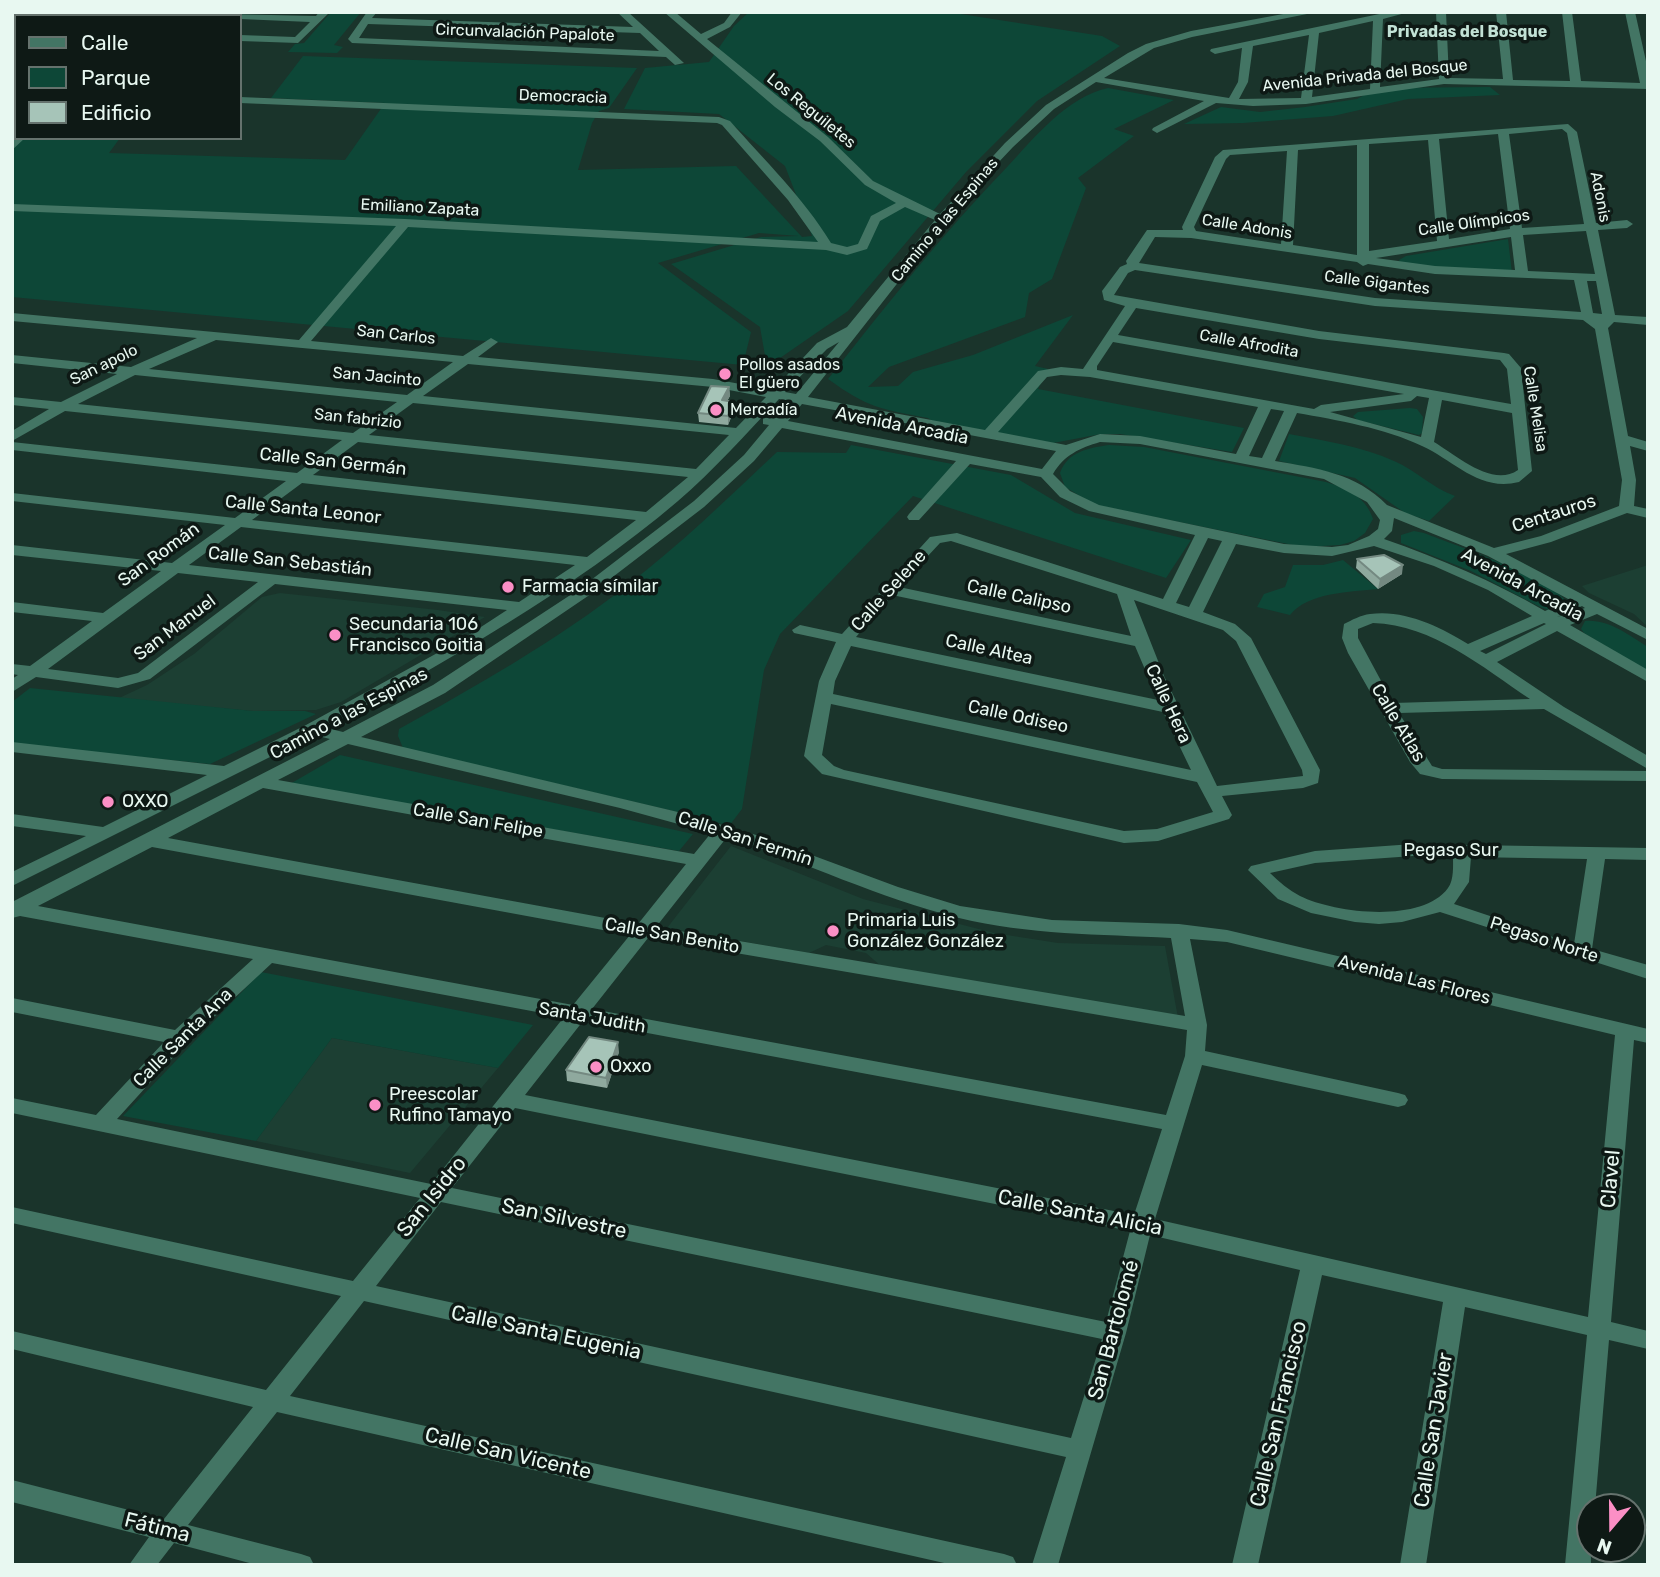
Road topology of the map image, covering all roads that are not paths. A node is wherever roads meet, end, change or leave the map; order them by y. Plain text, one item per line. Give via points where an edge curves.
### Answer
1 (141, 12) edge
2 (622, 12) edge
3 (668, 12) edge
4 (737, 12) edge
5 (1312, 12) edge
6 (1404, 12) edge
7 (1441, 12) edge
8 (1501, 12) edge
9 (1567, 12) edge
10 (1630, 12) edge
11 (187, 14) edge
12 (242, 16) edge
13 (322, 16) edge
14 (368, 17) edge
15 (1378, 19) junction
16 (641, 30) junction
17 (1314, 33) junction
18 (242, 38) edge
19 (699, 39) junction
20 (1248, 45) junction
21 (1215, 51) dead end
22 (668, 54) junction
23 (679, 63) dead end
24 (1107, 72) junction
25 (1094, 79) junction
26 (1444, 81) junction
27 (1508, 82) junction
28 (1576, 84) junction
29 (1647, 86) edge
30 (1375, 89) junction
31 (1218, 97) junction
32 (242, 100) edge
33 (1234, 100) junction
34 (1306, 101) junction
35 (1564, 127) joint
36 (1157, 130) dead end
37 (1503, 130) junction
38 (1433, 136) junction
39 (1363, 141) junction
40 (1293, 146) junction
41 (905, 203) junction
42 (12, 208) edge
43 (942, 219) junction
44 (405, 223) junction
45 (1627, 224) dead end
46 (1589, 225) junction
47 (1517, 232) junction
48 (1191, 234) junction
49 (1443, 242) junction
50 (826, 246) junction
51 (1287, 250) junction
52 (1363, 259) junction
53 (1138, 266) junction
54 (1522, 275) junction
55 (1580, 277) junction
56 (1602, 278) junction
57 (1133, 304) junction
58 (12, 317) edge
59 (1588, 318) junction
60 (1647, 320) edge
61 (1605, 323) junction
62 (852, 330) junction
63 (216, 335) junction
64 (1111, 338) junction
65 (491, 342) dead end
66 (303, 343) junction
67 (12, 359) edge
68 (467, 360) junction
69 (130, 370) junction
70 (1090, 373) junction
71 (1381, 386) junction
72 (775, 393) junction
73 (1433, 395) junction
74 (411, 398) junction
75 (799, 399) junction
76 (12, 401) edge
77 (1378, 401) junction
78 (62, 405) junction
79 (1266, 405) junction
80 (1299, 410) junction
81 (1519, 410) junction
82 (751, 417) junction
83 (777, 423) junction
84 (738, 432) junction
85 (988, 435) junction
86 (12, 437) edge
87 (356, 437) junction
88 (1623, 439) junction
89 (1427, 443) junction
90 (12, 446) edge
91 (1648, 447) edge
92 (1067, 449) junction
93 (967, 457) junction
94 (1241, 458) junction
95 (1267, 462) junction
96 (700, 474) junction
97 (1046, 474) junction
98 (300, 478) junction
99 (12, 497) edge
100 (1626, 508) junction
101 (1384, 509) junction
102 (1648, 514) edge
103 (650, 517) junction
104 (914, 517) dead end
105 (238, 522) junction
106 (1205, 532) junction
107 (1232, 537) junction
108 (1372, 541) junction
109 (12, 550) edge
110 (1493, 553) junction
111 (590, 562) junction
112 (174, 569) junction
113 (270, 580) junction
114 (890, 590) junction
115 (1123, 590) junction
116 (1584, 600) junction
117 (1167, 606) junction
118 (12, 607) edge
119 (522, 607) junction
120 (1599, 608) junction
121 (1194, 614) junction
122 (104, 618) junction
123 (1552, 620) junction
124 (800, 630) dead end
125 (1648, 635) edge
126 (846, 639) junction
127 (1139, 642) junction
128 (1468, 650) junction
129 (1485, 661) junction
130 (12, 669) edge
131 (31, 672) junction
132 (1648, 677) edge
133 (12, 687) edge
134 (824, 697) junction
135 (1547, 704) junction
136 (1170, 708) junction
137 (1389, 708) junction
138 (312, 729) junction
139 (346, 738) junction
140 (12, 747) edge
141 (1648, 764) edge
142 (227, 772) junction
143 (1648, 776) edge
144 (260, 782) junction
145 (1207, 785) junction
146 (1223, 815) joint
147 (12, 820) edge
148 (723, 830) junction
149 (107, 833) junction
150 (147, 840) junction
151 (1462, 849) junction
152 (1597, 853) junction
153 (1648, 854) edge
154 (696, 860) junction
155 (12, 880) edge
156 (1441, 906) junction
157 (14, 909) edge
158 (1179, 930) junction
159 (641, 931) junction
160 (1582, 953) junction
161 (267, 957) junction
162 (1648, 972) edge
163 (12, 1005) edge
164 (578, 1015) junction
165 (1197, 1026) junction
166 (1625, 1030) junction
167 (1648, 1036) edge
168 (179, 1038) junction
169 (1195, 1056) junction
170 (510, 1100) junction
171 (1398, 1100) dead end
172 (12, 1105) edge
173 (101, 1123) junction
174 (1173, 1124) junction
175 (436, 1193) junction
176 (12, 1215) edge
177 (1142, 1225) junction
178 (1313, 1263) junction
179 (357, 1292) junction
180 (1456, 1295) junction
181 (1598, 1328) junction
182 (1115, 1333) junction
183 (12, 1340) edge
184 (1648, 1340) edge
185 (269, 1401) junction
186 (1080, 1450) junction
187 (12, 1491) edge
188 (169, 1531) junction
189 (142, 1565) edge
190 (301, 1565) edge
191 (1004, 1565) edge
192 (1045, 1565) edge
193 (1245, 1565) edge
194 (1413, 1565) edge
195 (1578, 1565) edge

1 - 11 street
2 - 16 street, Circunvalación Papalote
3 - 19 street, Los Reguiletes
4 - 19 street via 727,25
5 - 24 street, Camino a las Espinas via 1172,39 1132,55
6 - 15 street
7 - 26 street
8 - 27 street
9 - 28 street
10 - 29 street
12 - 13 street
13 - 18 street via 298,40
14 - 16 street
14 - 22 street, Circunvalación Papalote via 353,39 356,41
15 - 17 street
15 - 30 street
16 - 22 street, Circunvalación Papalote
17 - 20 street
17 - 34 street
19 - 41 street, Los Reguiletes via 824,139 869,183
20 - 21 street
20 - 33 street via 1243,82
22 - 23 street
24 - 25 street, Camino a las Espinas
24 - 31 street, Avenida Privada del Bosque
25 - 31 street, Avenida Privada del Bosque
25 - 43 street, Camino a las Espinas via 1045,111
26 - 27 street, Avenida Privada del Bosque
26 - 30 street, Avenida Privada del Bosque
27 - 28 street, Avenida Privada del Bosque
28 - 29 street, Avenida Privada del Bosque
30 - 34 street, Avenida Privada del Bosque
31 - 33 street, Avenida Privada del Bosque
31 - 36 street
32 - 50 street, Democracia via 719,120 788,194
33 - 34 street, Avenida Privada del Bosque
35 - 37 street, Calle Adonis
35 - 46 street, Adonis via 1572,132
37 - 38 street, Calle Adonis
37 - 47 street
38 - 39 street, Calle Adonis
38 - 49 street
39 - 40 street, Calle Adonis
39 - 52 street
40 - 48 street, Calle Adonis via 1227,152 1221,157 1188,228
40 - 51 street
41 - 43 street, Los Reguiletes
41 - 50 street, Emiliano Zapata via 876,219 859,249 840,251
42 - 44 street, Emiliano Zapata
43 - 62 street, Camino a las Espinas
44 - 50 street, Emiliano Zapata
44 - 66 street
45 - 46 street, Calle Olímpicos
46 - 47 street, Calle Olímpicos
46 - 56 street, Adonis
47 - 49 street, Calle Olímpicos
47 - 54 street
48 - 51 street, Calle Adonis
48 - 53 street via 1152,233 1132,261
49 - 52 street, Calle Olímpicos
51 - 52 street, Calle Adonis
52 - 54 street, Calle Adonis via 1435,271
53 - 57 street via 1124,270 1107,294
53 - 59 street, Calle Gigantes via 1375,302
54 - 55 street, Calle Adonis
55 - 56 street, Calle Adonis
55 - 59 street
56 - 61 street, Adonis
57 - 64 street
57 - 81 street, Calle Melisa via 1319,335 1504,358 1514,368
58 - 63 street, San Carlos
59 - 61 street
60 - 61 street
61 - 88 street, Adonis
62 - 72 street, Camino a las Espinas via 822,346
62 - 75 street, Camino a las Espinas
63 - 66 street, San Carlos
63 - 69 street, San apolo
64 - 70 street via 1090,366
64 - 71 street, Calle Afrodita
65 - 68 street, San Román
66 - 68 street, San Carlos
67 - 69 street, San Jacinto
68 - 72 street, San Carlos
68 - 74 street, San Román
69 - 74 street, San Jacinto
69 - 78 street, San apolo
70 - 79 street, Calle Melisa
70 - 85 street, Calle Melisa via 1043,374
71 - 73 street, Calle Afrodita
71 - 77 street
72 - 75 street, Avenida Arcadia
72 - 82 street, Camino a las Espinas
73 - 77 street
73 - 81 street, Calle Afrodita
73 - 89 street
74 - 84 street, San Jacinto
74 - 87 street, San Román
75 - 83 street, Camino a las Espinas
75 - 85 street, Avenida Arcadia
76 - 78 street, San fabrizio
77 - 80 street
78 - 86 street, San apolo
78 - 87 street, San fabrizio
79 - 80 street, Calle Melisa
79 - 94 street
80 - 89 street, Calle Melisa
80 - 95 street
81 - 89 street, Calle Melisa via 1526,463 1525,471 1514,479 1479,476
82 - 83 street, Avenida Arcadia
82 - 84 street, Camino a las Espinas
83 - 93 street, Avenida Arcadia
83 - 139 street, Camino a las Espinas via 726,481 600,580 488,658
84 - 96 street, Camino a las Espinas
85 - 92 street, Avenida Arcadia
87 - 96 street, San fabrizio
87 - 98 street, San Román
88 - 91 street
88 - 100 street, Adonis via 1629,480
90 - 98 street, Calle San Germán
92 - 94 street, Avenida Arcadia via 1100,438 1118,438
92 - 97 street via 1056,456
93 - 97 street, Avenida Arcadia
93 - 104 street
94 - 95 street, Avenida Arcadia
95 - 101 street, Avenida Arcadia via 1345,481 1373,496
96 - 103 street, Camino a las Espinas
97 - 106 street via 1062,492 1088,505
98 - 103 street, Calle San Germán
98 - 105 street, San Román
99 - 105 street, Calle Santa Leonor
100 - 102 street
100 - 110 street, Centauros via 1546,539
101 - 108 street via 1385,528
101 - 110 street, Avenida Arcadia
103 - 111 street, Camino a las Espinas
105 - 111 street, Calle Santa Leonor
105 - 112 street, San Román
106 - 107 street
106 - 117 street
107 - 108 street via 1312,552 1351,549
107 - 121 street
108 - 123 street, Avenida Arcadia via 1467,575
109 - 112 street, Calle San Sebastián
110 - 116 street, Avenida Arcadia
111 - 119 street, Camino a las Espinas
112 - 113 street, Calle San Sebastián
112 - 122 street, San Román
113 - 119 street, Calle San Sebastián
113 - 131 street, San Manuel via 132,682
114 - 115 street, Calle Selene via 935,540 952,536
114 - 126 street, Calle Selene
114 - 127 street, Calle Calipso
115 - 117 street, Calle Selene
115 - 127 street, Calle Hera
116 - 120 street, Avenida Arcadia
116 - 123 street
117 - 121 street, Calle Selene
118 - 122 street
119 - 138 street, Camino a las Espinas
120 - 123 street
120 - 125 street, Avenida Arcadia
121 - 145 street, Calle Selene via 1229,627 1242,638 1312,775 1303,782
122 - 131 street, San Román
123 - 128 street
123 - 129 street
123 - 132 street, Avenida Arcadia
124 - 126 street, Calle Altea
126 - 134 street, Calle Selene
126 - 136 street, Calle Altea
127 - 136 street, Calle Hera
128 - 129 street, Calle Atlas
128 - 137 street, Calle Atlas via 1402,620 1353,624 1350,638
129 - 135 street, Calle Atlas
130 - 131 street, San Manuel
131 - 133 street, San Román
134 - 145 street, Calle Odiseo
134 - 146 street, Calle Selene via 813,756 839,774 1135,838
135 - 137 street
135 - 141 street, Calle Atlas
136 - 145 street, Calle Hera
137 - 143 street, Calle Atlas via 1419,762 1434,773
138 - 139 street, Calle San Fermín
138 - 142 street, Camino a las Espinas
139 - 144 street, Camino a las Espinas
139 - 148 street, Calle San Fermín
140 - 142 street
142 - 149 street, Camino a las Espinas
144 - 150 street, Camino a las Espinas
144 - 154 street, Calle San Felipe
145 - 146 street, Calle Hera
147 - 149 street
148 - 154 street, San Isidro
148 - 158 street, Calle San Fermín via 972,914 1047,924
149 - 155 street, Camino a las Espinas
150 - 157 street, Camino a las Espinas
150 - 159 street, Calle San Benito
151 - 152 street, Pegaso Sur
151 - 156 street via 1460,881
151 - 156 street, Pegaso Sur via 1315,857 1257,870 1294,900 1338,914 1391,917
152 - 153 street, Pegaso Sur
152 - 160 street
154 - 159 street, San Isidro
156 - 160 street, Pegaso Norte
157 - 161 street, Santa Judith
158 - 165 street, San Bartolomé
158 - 166 street, Avenida Las Flores via 1262,943
159 - 164 street, San Isidro
159 - 165 street, Calle San Benito
160 - 162 street, Pegaso Norte
161 - 164 street, Santa Judith
161 - 168 street, Calle Santa Ana
163 - 168 street
164 - 170 street, San Isidro
164 - 174 street, Santa Judith
165 - 169 street, San Bartolomé
166 - 167 street, Avenida Las Flores
166 - 181 street, Clavel
168 - 173 street, Calle Santa Ana
169 - 171 street
169 - 174 street, San Bartolomé
170 - 175 street, San Isidro
170 - 177 street, Calle Santa Alicia
172 - 173 street, San Silvestre
173 - 175 street, San Silvestre
174 - 177 street, San Bartolomé
175 - 179 street, San Isidro
175 - 182 street, San Silvestre
176 - 179 street, Calle Santa Eugenia
177 - 178 street, Calle Santa Alicia
177 - 182 street, San Bartolomé
178 - 180 street, Calle Santa Alicia
178 - 193 street, Calle San Francisco
179 - 185 street, San Isidro
179 - 186 street, Calle Santa Eugenia
180 - 181 street, Calle Santa Alicia
180 - 194 street, Calle San Javier
181 - 184 street, Calle Santa Alicia
181 - 195 street, Clavel
182 - 186 street, San Bartolomé
183 - 185 street, Calle San Vicente
185 - 188 street, San Isidro
185 - 191 street, Calle San Vicente
186 - 192 street, San Bartolomé
187 - 188 street, Fátima
188 - 189 street, San Isidro
188 - 190 street, Fátima

